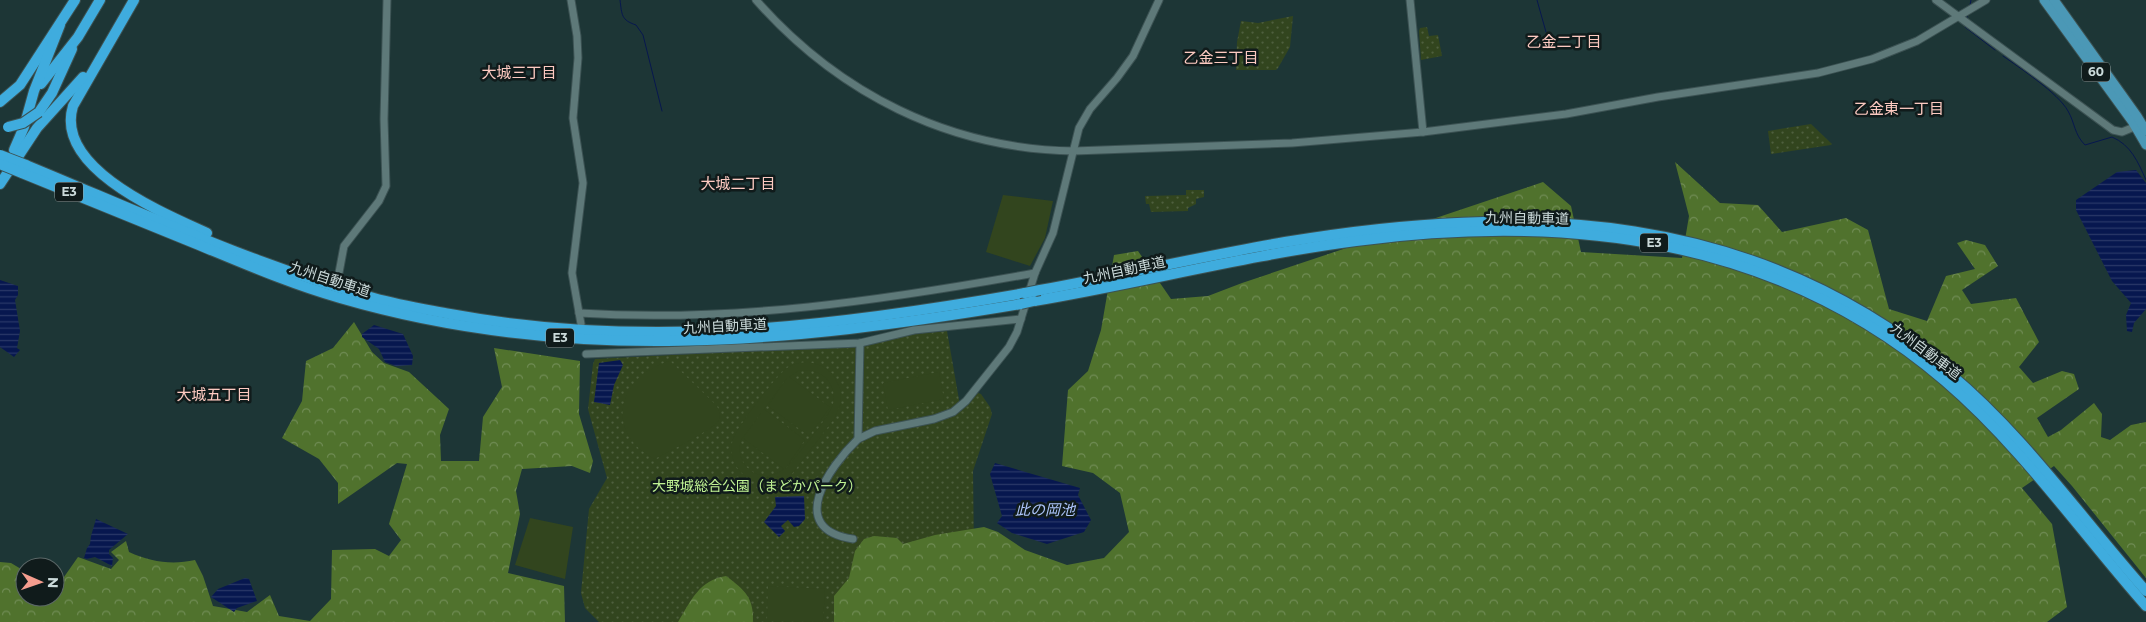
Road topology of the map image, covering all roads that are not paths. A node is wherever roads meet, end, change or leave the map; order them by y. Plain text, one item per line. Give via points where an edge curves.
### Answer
1 (75, 0) edge
2 (100, 0) edge
3 (134, 0) edge
4 (386, 0) edge
5 (570, 0) edge
6 (756, 0) edge
7 (1159, 0) edge
8 (1410, 0) edge
9 (1936, 0) edge
10 (1986, 0) edge
11 (2044, 0) edge
12 (2054, 0) edge
13 (1959, 17) junction
14 (60, 25) junction
15 (102, 52) junction
16 (0, 102) edge
17 (34, 112) junction
18 (4, 127) edge
19 (2141, 128) edge
20 (1422, 132) junction
21 (2146, 145) edge
22 (1074, 151) junction
23 (0, 155) edge
24 (0, 164) edge
25 (0, 172) edge
26 (22, 172) junction
27 (0, 184) edge
28 (1035, 273) junction
29 (338, 278) dead end
30 (376, 299) junction
31 (579, 313) junction
32 (1021, 319) junction
33 (581, 324) dead end
34 (860, 343) junction
35 (586, 354) dead end
36 (858, 439) junction
37 (853, 539) dead end
38 (2146, 591) edge
39 (2146, 606) edge

1 - 14 highway
2 - 17 highway via 78,37 57,84
3 - 15 highway
4 - 29 street via 386,186 379,202 344,246
5 - 31 street via 578,58 572,118 583,183 572,262
6 - 22 street via 790,37 840,77 898,110 976,138 1041,150
7 - 22 street via 1133,56 1084,118
8 - 20 street
9 - 13 street
10 - 13 street
11 - 19 main road, 60
12 - 19 main road, 60
13 - 19 street via 2113,130 2122,132
13 - 20 street via 1917,41 1872,59 1818,73 1566,114
14 - 16 highway via 20,85
14 - 17 highway via 34,91
15 - 27 highway via 37,128
15 - 30 highway via 76,99 70,119 75,143 101,174 205,232 283,266
17 - 18 highway, bridge via 23,123
17 - 25 highway
19 - 21 main road, 60
20 - 22 street via 1292,143
22 - 28 street via 1053,233
23 - 26 highway, 九州自動車道 / E3, bridge
24 - 26 highway, 九州自動車道 / E3, bridge
25 - 26 highway
26 - 30 highway, 九州自動車道 / E3 via 267,264
26 - 39 highway, 九州自動車道 / E3, bridge via 254,268 338,297 451,325 508,334 621,342 722,340 843,330 1022,304 1302,249 1426,234 1560,232 1629,238 1693,251 1740,265 1804,291 1868,325 1914,356 1995,427
28 - 31 street via 818,306 688,315
28 - 32 street
30 - 38 highway, 九州自動車道 / E3, bridge via 524,326 577,331 690,333 756,330 955,306 1289,241 1383,230 1518,221 1596,225 1663,235 1742,257 1807,282 1872,317 1918,348 2002,421
31 - 33 street
32 - 34 street via 914,330
32 - 36 street via 1009,347 960,407 944,416 875,431
34 - 35 street
34 - 36 street
36 - 37 street via 846,450 821,488 816,510 825,527 839,536

